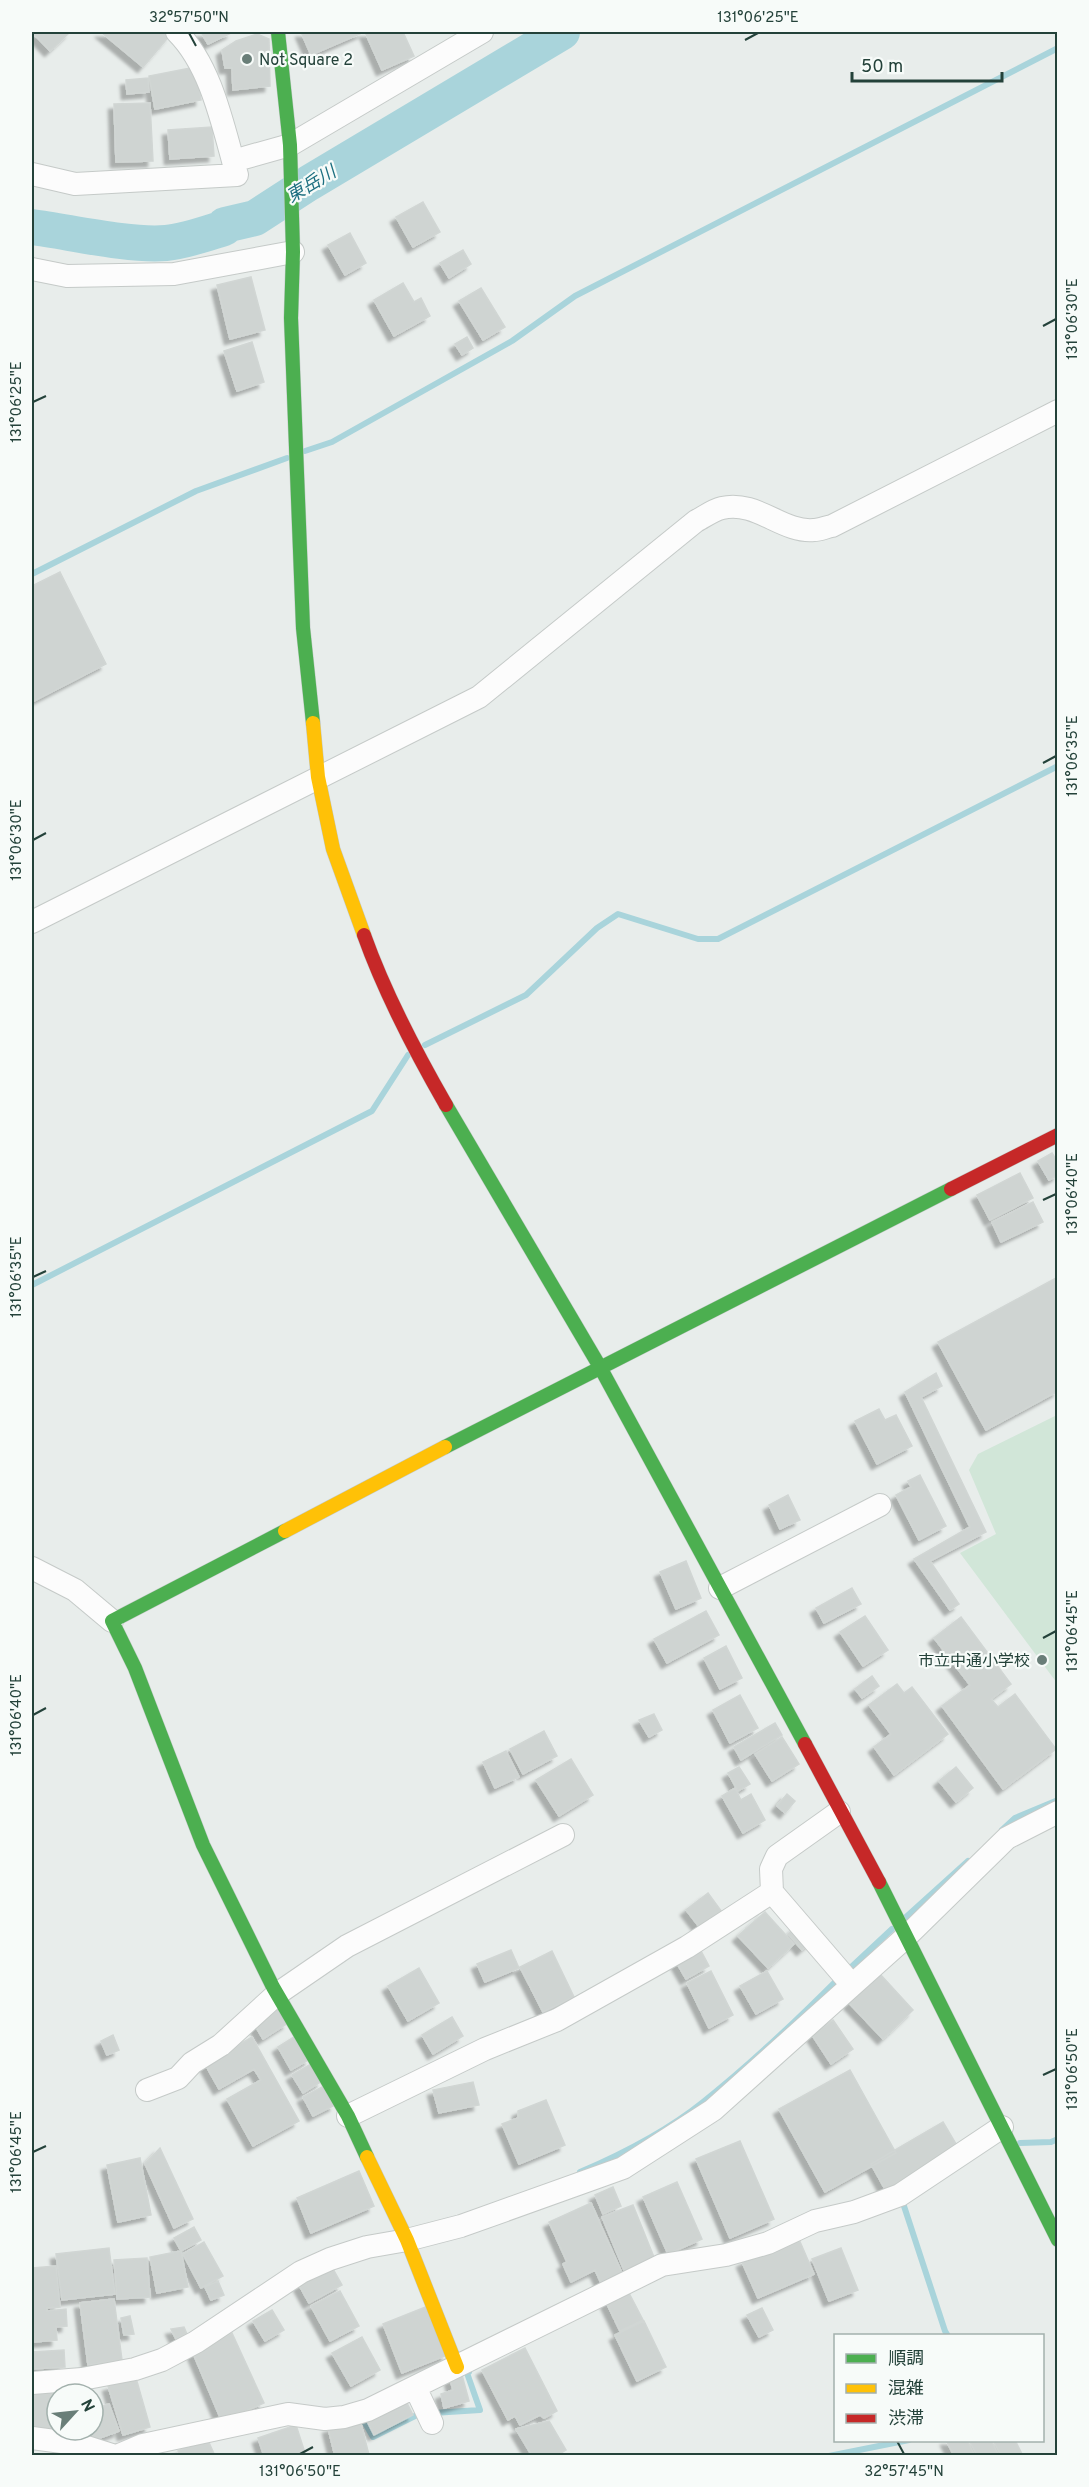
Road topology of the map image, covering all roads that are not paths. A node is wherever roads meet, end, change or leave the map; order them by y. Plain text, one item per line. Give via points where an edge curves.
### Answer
1 (177, 32) edge
2 (278, 32) edge
3 (482, 32) edge
4 (290, 145) junction
5 (233, 161) junction
6 (32, 174) edge
7 (293, 252) junction
8 (32, 269) edge
9 (1058, 411) edge
10 (318, 777) junction
11 (32, 922) edge
12 (1058, 1135) edge
13 (600, 1367) junction
14 (880, 1505) dead end
15 (32, 1568) edge
16 (720, 1588) junction
17 (112, 1621) junction
18 (839, 1812) junction
19 (1058, 1812) edge
20 (563, 1834) dead end
21 (772, 1892) junction
22 (907, 1936) junction
23 (852, 1985) junction
24 (277, 1994) junction
25 (147, 2090) dead end
26 (348, 2116) junction
27 (1004, 2131) junction
28 (407, 2240) junction
29 (1058, 2240) edge
30 (457, 2367) junction
31 (94, 2382) edge
32 (415, 2386) junction
33 (432, 2423) dead end
34 (88, 2442) edge
35 (116, 2456) edge

1 - 5 street via 191,45 205,72
2 - 4 street
3 - 4 street
4 - 5 street
4 - 7 street
5 - 6 street via 237,175 75,184
7 - 8 street via 174,274 67,276
7 - 10 street via 291,318 303,628
9 - 10 street via 832,526 812,531 741,507 721,508 696,520 479,698
10 - 11 street
10 - 13 street via 333,849 375,965 430,1077
12 - 13 street
13 - 16 street
13 - 17 street
14 - 16 street
15 - 17 street via 75,1590
16 - 18 street
17 - 24 street via 135,1668 203,1845
18 - 21 street via 777,1856 771,1869
18 - 22 street
19 - 22 street via 1007,1838
20 - 24 street via 347,1946
21 - 23 street
21 - 26 street via 687,1947 557,2020 485,2049
22 - 23 street
22 - 27 street
23 - 28 street via 712,2110 623,2168 461,2226
24 - 25 street via 178,2078
24 - 26 street
26 - 28 street
27 - 29 street
27 - 30 street via 900,2195 815,2221 768,2243 726,2255 662,2265
28 - 30 street
28 - 31 street via 367,2247 301,2272 196,2342 162,2360
30 - 32 street
32 - 33 street
32 - 35 street via 368,2410 344,2417 325,2419 288,2414 143,2445
34 - 35 street

